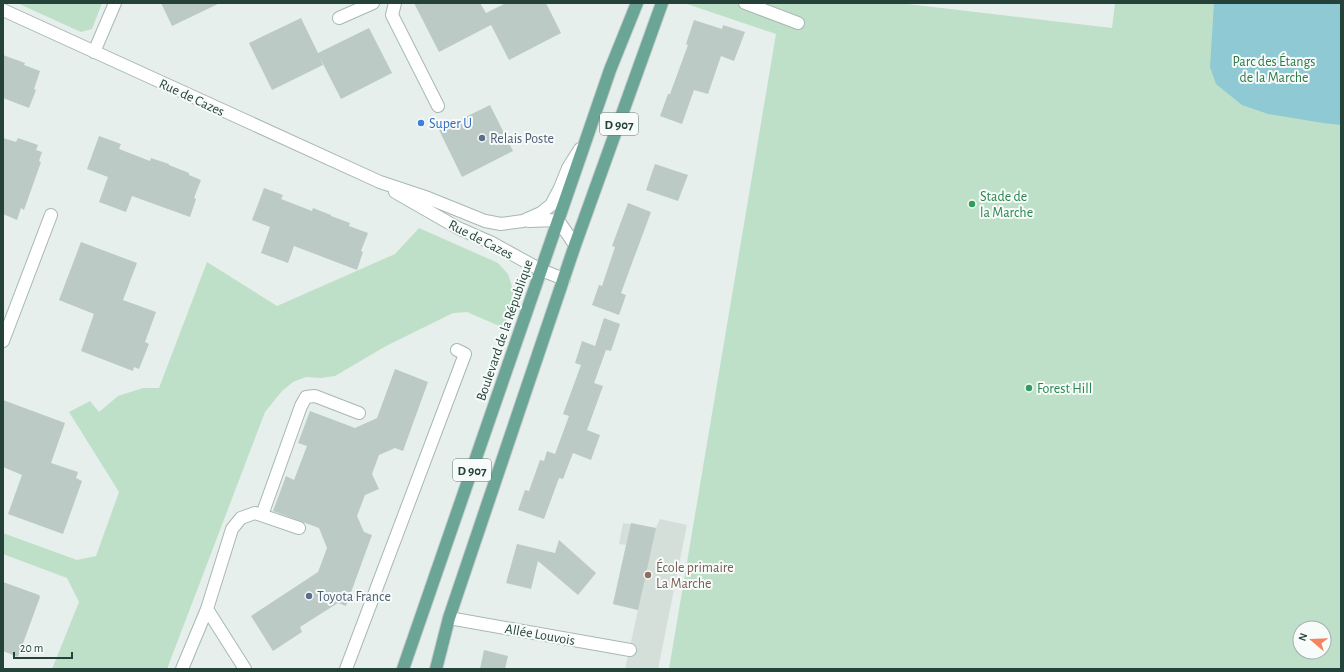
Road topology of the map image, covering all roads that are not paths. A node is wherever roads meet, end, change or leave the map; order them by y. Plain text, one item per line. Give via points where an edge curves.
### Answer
1 (115, 3) edge
2 (373, 3) edge
3 (395, 3) edge
4 (637, 3) edge
5 (662, 3) edge
6 (745, 3) edge
7 (3, 10) edge
8 (339, 18) dead end
9 (798, 23) dead end
10 (94, 52) junction
11 (438, 106) dead end
12 (587, 137) junction
13 (380, 182) junction
14 (51, 215) dead end
15 (558, 220) junction
16 (523, 221) junction
17 (575, 245) junction
18 (541, 270) junction
19 (564, 279) junction
20 (3, 341) edge
21 (457, 350) dead end
22 (359, 413) dead end
23 (262, 515) junction
24 (299, 528) dead end
25 (207, 608) junction
26 (450, 618) junction
27 (630, 650) dead end
28 (182, 669) edge
29 (245, 669) edge
30 (346, 669) edge
31 (403, 669) edge
32 (436, 669) edge

1 - 10 street
2 - 8 street
3 - 11 street via 392,15
4 - 12 main road, Boulevard de la République / D 907
5 - 17 main road, D 907
6 - 9 street
7 - 10 street, Rue de Cazes
10 - 13 street, Rue de Cazes
12 - 15 main road, Boulevard de la République / D 907
12 - 16 street, Rue de Cazes via 568,168 551,205
13 - 16 street, Rue de Cazes via 485,221 501,224
13 - 18 street, Rue de Cazes via 458,228
14 - 20 street
15 - 16 street
15 - 17 street
15 - 18 main road, Boulevard de la République / D 907
17 - 19 main road, D 907
18 - 19 street, Rue de Cazes
18 - 31 main road, Boulevard de la République / D 907
19 - 26 main road, D 907
21 - 30 street via 465,354
22 - 23 street via 315,396 306,397
23 - 24 street
23 - 25 street via 255,513 240,518 232,529
25 - 28 street
25 - 29 street
26 - 27 street, Allée Louvois
26 - 32 main road, D 907

